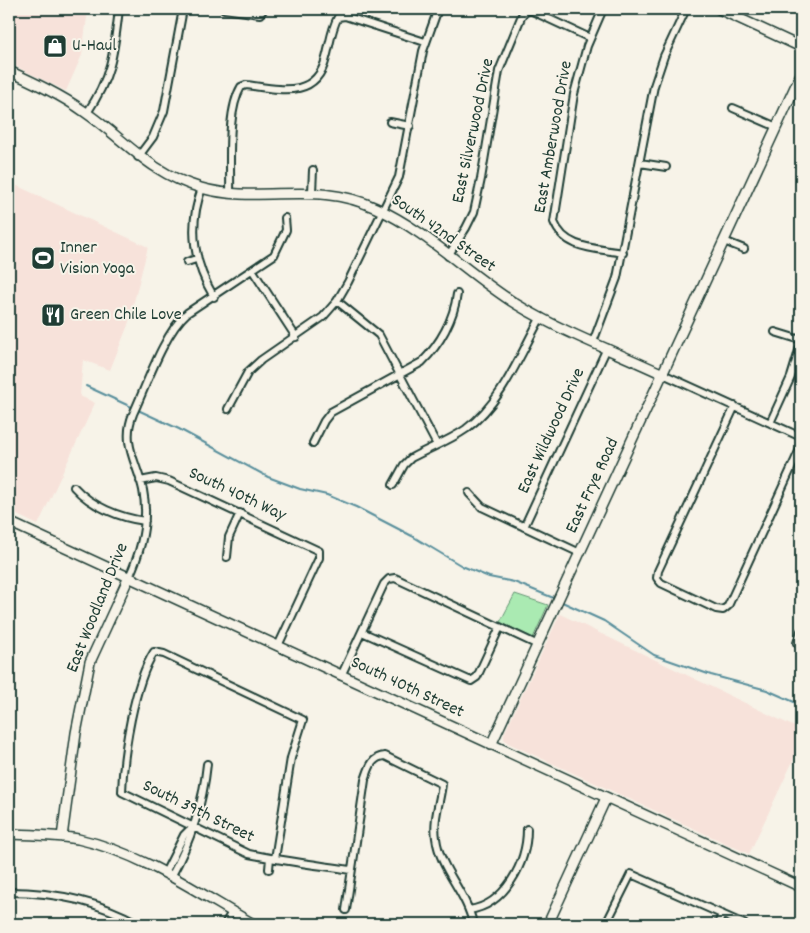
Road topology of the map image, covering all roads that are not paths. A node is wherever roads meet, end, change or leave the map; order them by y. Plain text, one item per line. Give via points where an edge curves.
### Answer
1 (119, 9) edge
2 (183, 9) edge
3 (224, 9) edge
4 (438, 9) edge
5 (603, 9) edge
6 (686, 9) edge
7 (719, 9) edge
8 (262, 11) edge
9 (590, 38) junction
10 (426, 42) junction
11 (801, 47) edge
12 (9, 71) edge
13 (801, 74) edge
14 (792, 93) junction
15 (801, 97) edge
16 (733, 108) dead end
17 (87, 113) junction
18 (390, 122) dead end
19 (410, 126) junction
20 (777, 128) junction
21 (138, 157) junction
22 (640, 163) junction
23 (666, 167) dead end
24 (313, 170) dead end
25 (202, 188) junction
26 (312, 192) junction
27 (230, 194) junction
28 (383, 211) junction
29 (285, 218) dead end
30 (724, 240) junction
31 (744, 249) dead end
32 (623, 253) junction
33 (448, 256) junction
34 (196, 259) junction
35 (187, 262) dead end
36 (253, 270) junction
37 (457, 294) dead end
38 (214, 296) junction
39 (337, 301) junction
40 (541, 317) junction
41 (775, 332) dead end
42 (296, 337) junction
43 (801, 340) edge
44 (593, 342) junction
45 (801, 344) edge
46 (607, 348) junction
47 (663, 374) junction
48 (401, 375) junction
49 (735, 406) junction
50 (228, 409) dead end
51 (770, 423) junction
52 (801, 437) edge
53 (313, 443) dead end
54 (437, 445) junction
55 (801, 448) edge
56 (140, 481) junction
57 (393, 485) dead end
58 (74, 487) dead end
59 (469, 493) dead end
60 (240, 514) junction
61 (9, 522) edge
62 (145, 522) junction
63 (524, 527) junction
64 (580, 553) junction
65 (227, 557) dead end
66 (128, 577) junction
67 (500, 627) junction
68 (801, 631) edge
69 (362, 632) junction
70 (538, 644) junction
71 (799, 645) edge
72 (278, 646) junction
73 (341, 676) junction
74 (491, 745) junction
75 (207, 764) dead end
76 (606, 798) junction
77 (192, 827) junction
78 (527, 829) dead end
79 (9, 834) edge
80 (62, 837) junction
81 (272, 859) junction
82 (269, 869) dead end
83 (351, 870) junction
84 (168, 875) junction
85 (798, 885) edge
86 (9, 892) edge
87 (346, 910) dead end
88 (469, 910) junction
89 (232, 912) junction
90 (722, 914) junction
91 (129, 922) edge
92 (139, 924) edge
93 (225, 924) edge
94 (253, 924) edge
95 (473, 924) edge
96 (548, 924) edge
97 (606, 924) edge
98 (718, 924) edge
99 (744, 924) edge

1 - 17 street via 112,64
2 - 21 street via 164,111 153,136
3 - 8 street
4 - 10 street
5 - 9 street, East Amberwood Drive
6 - 22 street via 654,86
7 - 11 street
9 - 32 street, East Amberwood Drive via 574,94 554,222 557,231 569,242
9 - 33 street, East Silverwood Drive via 526,11 499,71 474,212
10 - 19 street
10 - 27 street via 345,16 338,17 322,70 309,84 288,90 240,87 233,117
12 - 17 street, South 42nd Street
13 - 14 street, East Frye Road
14 - 15 street
14 - 20 street, East Frye Road
16 - 20 street
17 - 21 street, South 42nd Street
18 - 19 street
19 - 28 street via 402,169
20 - 30 street, East Frye Road
21 - 25 street, South 42nd Street via 171,177
22 - 23 street
22 - 32 street
24 - 26 street
25 - 27 street, South 42nd Street
25 - 34 street via 194,222
26 - 27 street, South 42nd Street
26 - 28 street, South 42nd Street via 354,199
28 - 33 street, South 42nd Street
28 - 39 street
29 - 36 street, East Woodland Drive via 286,230 279,247 268,261
30 - 31 street
30 - 47 street, East Frye Road
32 - 44 street via 610,303
33 - 40 street, South 42nd Street
34 - 35 street
34 - 38 street
36 - 38 street, East Woodland Drive
36 - 42 street
37 - 48 street via 450,321 431,353
38 - 56 street, East Woodland Drive via 184,316 173,329 133,414 127,432
39 - 42 street
39 - 48 street via 379,334
40 - 44 street, South 42nd Street
40 - 54 street via 497,398 465,430
41 - 43 street
42 - 50 street via 248,372
44 - 46 street, South 42nd Street
45 - 51 street via 791,377
46 - 47 street, South 42nd Street
46 - 63 street, East Wildwood Drive
47 - 49 street, South 42nd Street
47 - 64 street, East Frye Road
48 - 53 street via 331,412
48 - 54 street
49 - 51 street, South 42nd Street
49 - 55 street via 658,571 657,578 661,583 723,610 728,606
51 - 52 street, South 42nd Street
54 - 57 street via 404,464
56 - 60 street, South 40th Way via 169,480
56 - 62 street, East Woodland Drive
58 - 62 street via 90,501 123,517
59 - 63 street via 482,507
60 - 65 street via 229,538
60 - 72 street, South 40th Way via 319,551 319,558
61 - 66 street, South 40th Street
62 - 66 street, East Woodland Drive via 138,555
63 - 64 street
64 - 70 street, East Frye Road
66 - 72 street, South 40th Street
66 - 80 street, East Woodland Drive via 88,670
67 - 69 street via 477,677 471,681
67 - 69 street via 395,578 384,584
67 - 70 street
68 - 71 street
69 - 73 street
70 - 74 street, East Frye Road
72 - 73 street, South 40th Street
73 - 74 street, South 40th Street
74 - 76 street, South 40th Street
75 - 77 street via 200,807
76 - 85 street, South 40th Street
76 - 96 street
77 - 81 street, South 39th Street via 249,854
77 - 81 street, South 39th Street via 122,792 134,706 154,652 303,720 291,758
77 - 84 street via 184,835
78 - 88 street via 527,843 505,890 496,900
79 - 80 street
80 - 84 street via 125,854
81 - 82 street
81 - 83 street, South 39th Street
83 - 87 street
83 - 88 street via 363,790 372,761 385,756 442,784 436,839 439,852
84 - 89 street
86 - 91 street via 65,896 101,907
88 - 95 street
89 - 93 street
89 - 94 street
90 - 97 street via 631,874
90 - 98 street
90 - 99 street
91 - 92 street

